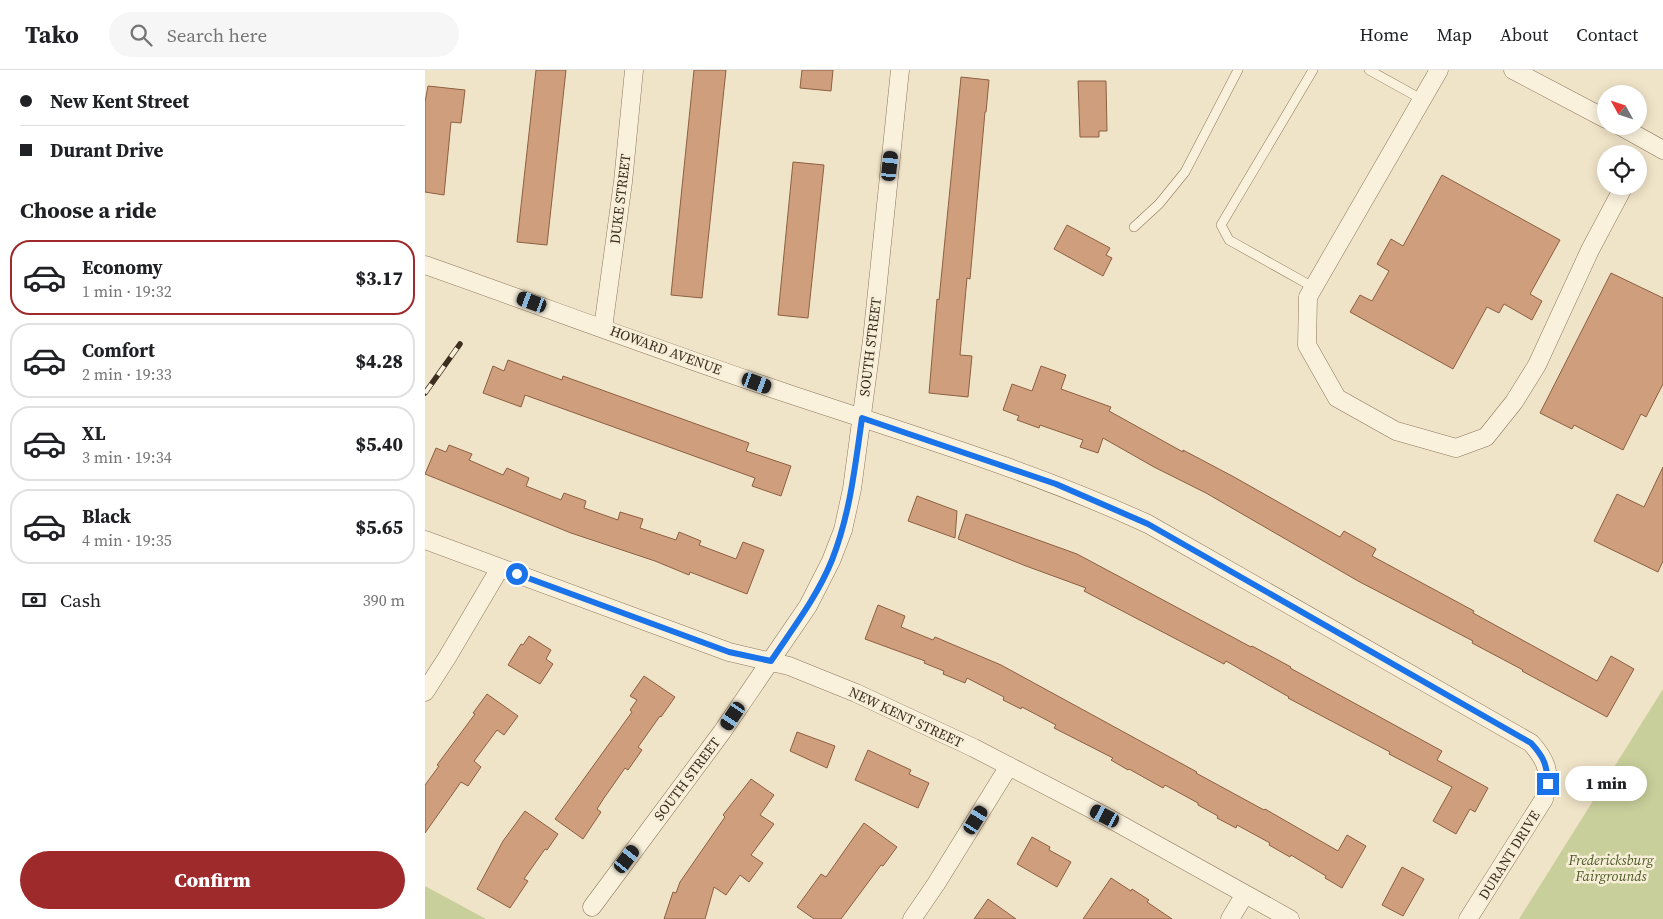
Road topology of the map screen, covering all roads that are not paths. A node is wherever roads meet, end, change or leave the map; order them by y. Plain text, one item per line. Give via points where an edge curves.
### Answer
1 (634, 70) edge
2 (900, 70) edge
3 (1238, 70) edge
4 (1313, 70) edge
5 (1369, 70) edge
6 (1439, 70) edge
7 (1513, 70) edge
8 (1423, 100) junction
9 (1597, 114) edge
10 (1628, 135) edge
11 (1639, 145) edge
12 (1647, 148) edge
13 (1663, 150) edge
14 (1619, 195) edge
15 (1134, 227) dead end
16 (425, 265) edge
17 (1313, 287) junction
18 (603, 328) junction
19 (862, 418) junction
20 (425, 540) edge
21 (500, 568) junction
22 (771, 661) junction
23 (425, 692) edge
24 (1446, 694) joint
25 (1009, 766) junction
26 (1245, 894) junction
27 (592, 907) dead end
28 (912, 919) edge
29 (1230, 919) edge
30 (1290, 919) edge
31 (1468, 919) edge

1 - 18 street, DUKE STREET
2 - 19 street, SOUTH STREET
3 - 15 lane via 1185,172 1159,204
4 - 17 lane via 1221,225 1229,240
5 - 8 lane
6 - 8 street
7 - 9 street
8 - 17 street
10 - 11 street
12 - 13 street
14 - 17 street via 1537,365 1519,395 1486,437 1456,448 1397,431 1337,398 1307,346 1308,297
16 - 18 street, HOWARD AVENUE
18 - 19 street, HOWARD AVENUE
19 - 22 street, SOUTH STREET via 843,530 808,606
19 - 24 street, HOWARD AVENUE via 1056,484 1148,524
20 - 21 street, NEW KENT STREET
21 - 22 street, NEW KENT STREET via 729,652
21 - 23 street
22 - 25 street, NEW KENT STREET via 856,693
22 - 27 street, SOUTH STREET
24 - 31 street, DURANT DRIVE via 1531,743 1542,754 1547,769 1544,799
25 - 26 street, NEW KENT STREET
25 - 28 street
26 - 29 street
26 - 30 street, NEW KENT STREET

